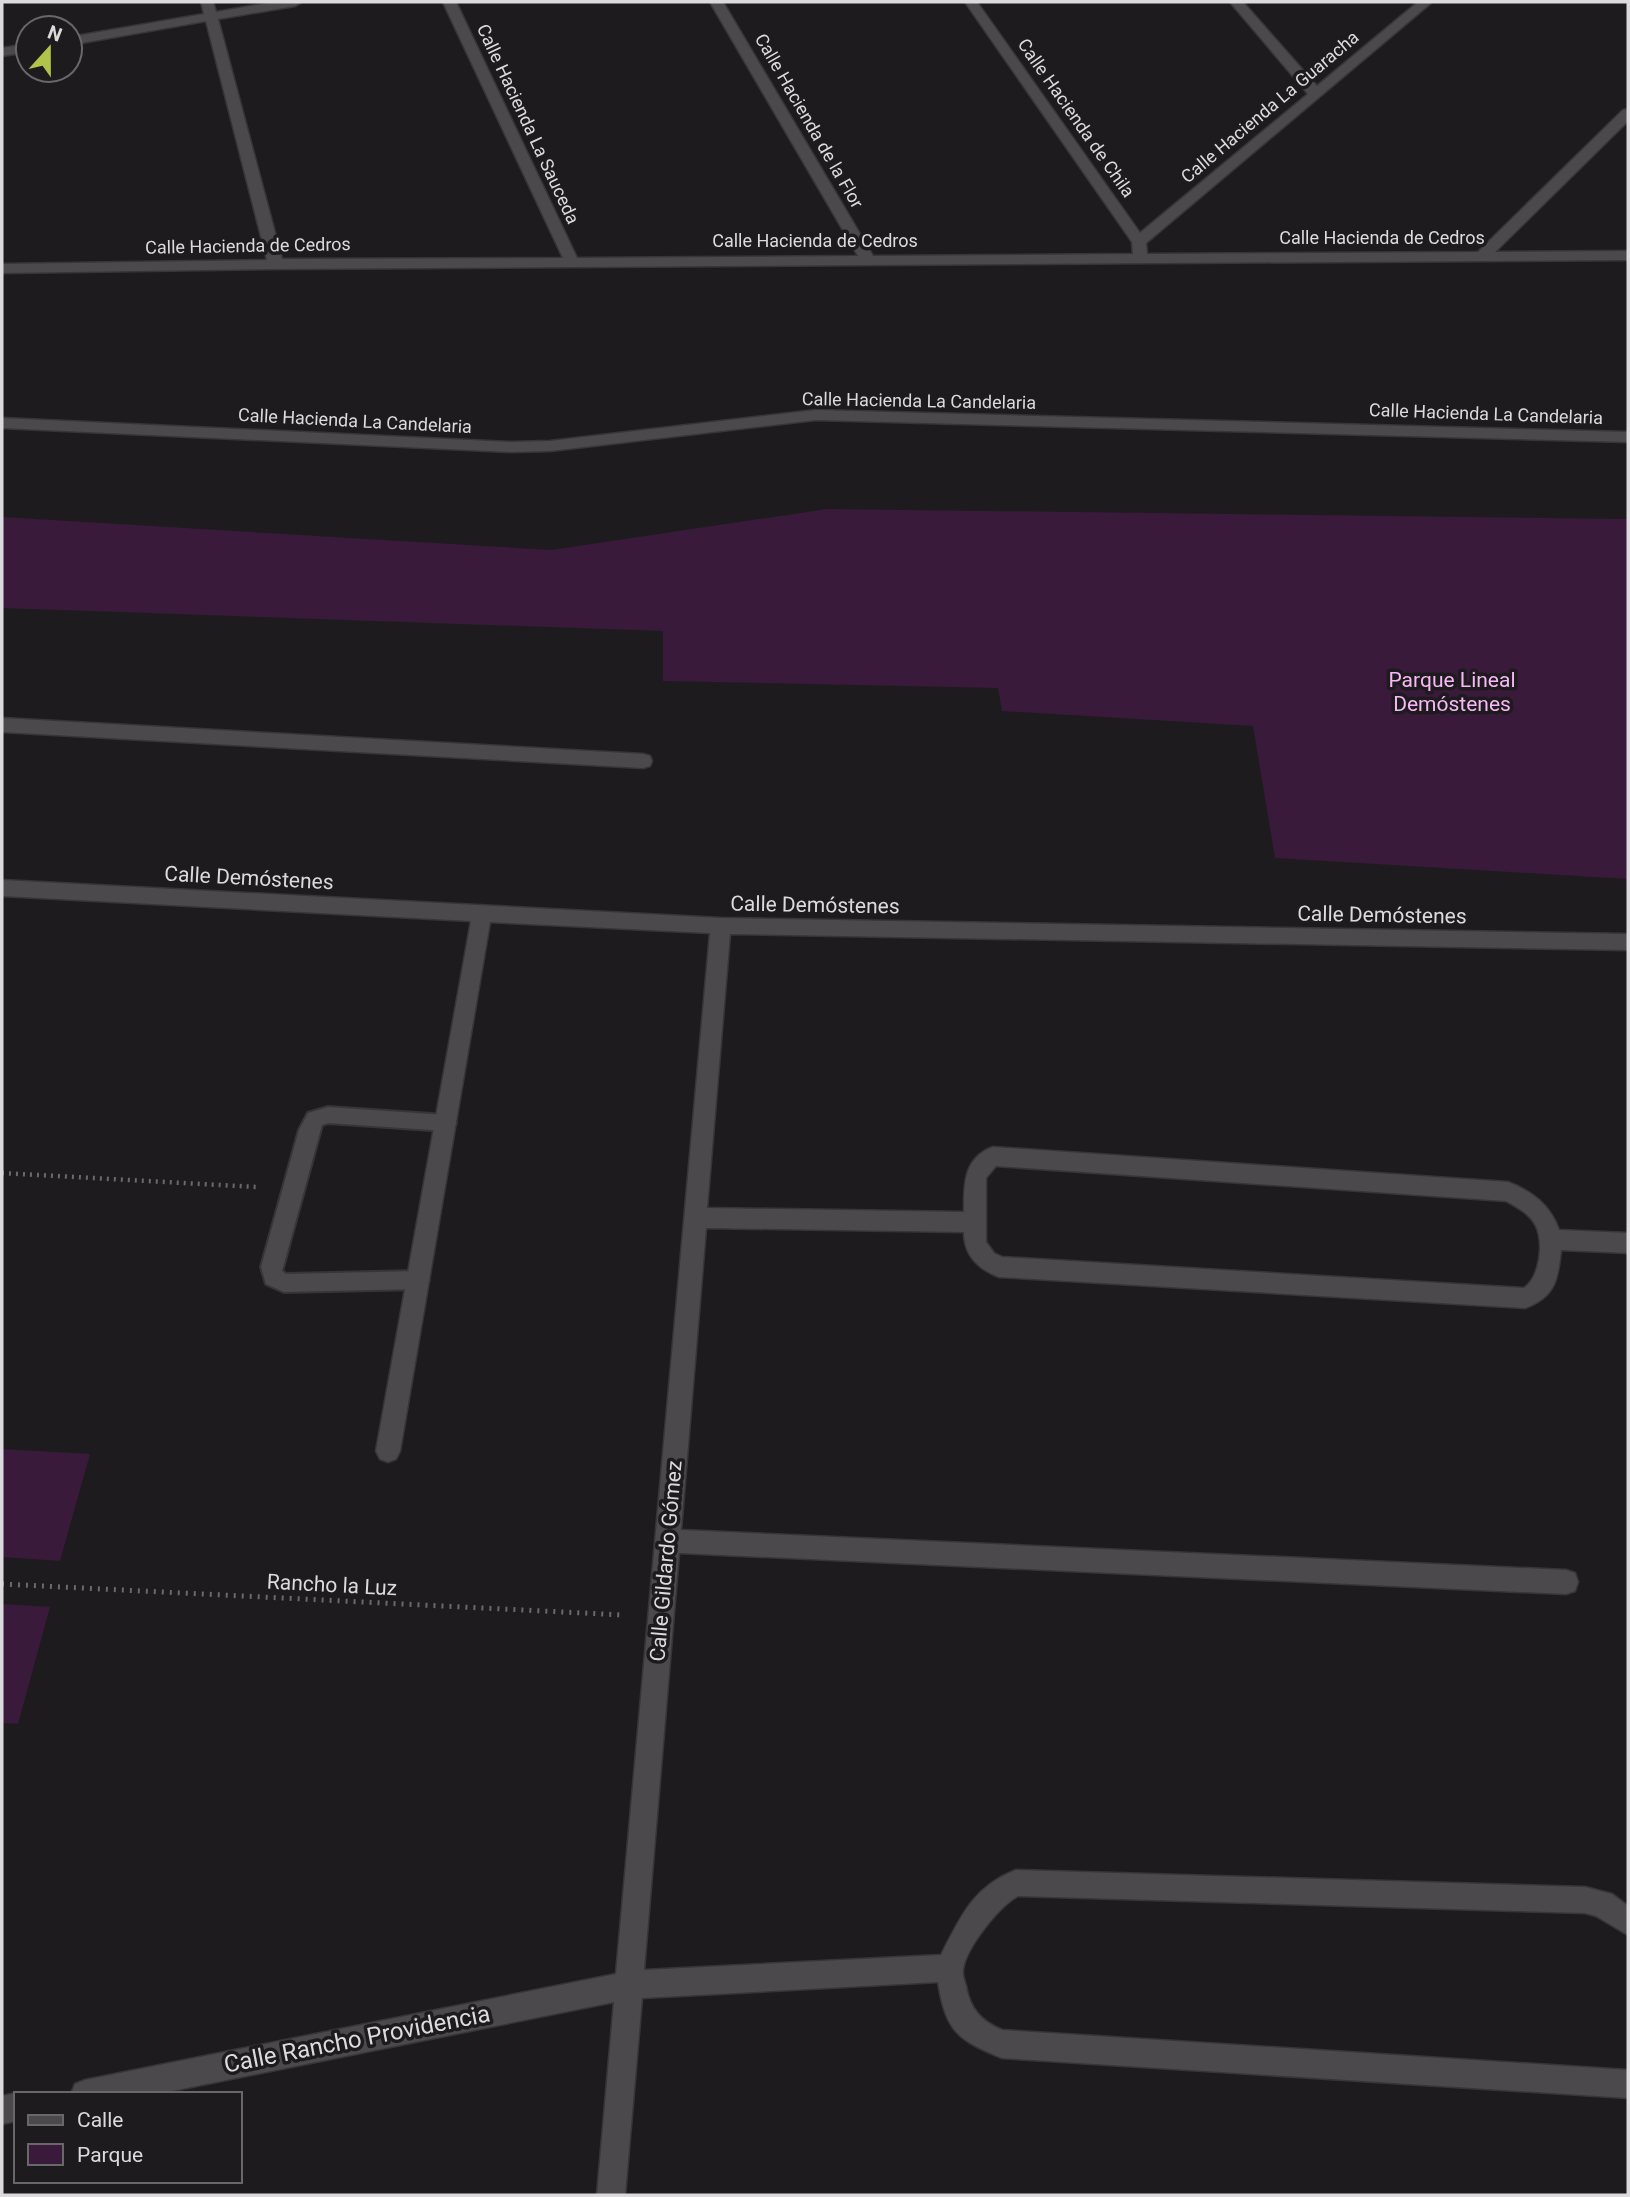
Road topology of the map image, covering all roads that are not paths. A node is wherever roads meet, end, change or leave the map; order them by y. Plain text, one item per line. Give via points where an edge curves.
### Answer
1 (295, 2) edge
2 (449, 2) edge
3 (716, 2) edge
4 (971, 2) edge
5 (1236, 2) edge
6 (1426, 2) edge
7 (209, 9) edge
8 (84, 38) edge
9 (1316, 94) junction
10 (1628, 113) edge
11 (1139, 242) junction
12 (1628, 256) edge
13 (1482, 257) junction
14 (1140, 259) junction
15 (868, 260) junction
16 (572, 262) junction
17 (276, 264) junction
18 (2, 269) edge
19 (2, 423) edge
20 (1628, 438) edge
21 (2, 725) edge
22 (643, 761) dead end
23 (2, 888) edge
24 (482, 913) junction
25 (722, 926) junction
26 (1628, 942) edge
27 (446, 1123) junction
28 (696, 1218) junction
29 (974, 1222) junction
30 (1553, 1240) junction
31 (1628, 1243) edge
32 (419, 1280) junction
33 (388, 1451) dead end
34 (668, 1541) junction
35 (1566, 1583) dead end
36 (1628, 1922) edge
37 (949, 1968) junction
38 (629, 1985) junction
39 (1628, 2084) edge
40 (95, 2092) edge
41 (611, 2195) edge

1 - 7 street
2 - 16 street, Calle Hacienda La Sauceda
3 - 15 street, Calle Hacienda de la Flor
4 - 11 street, Calle Hacienda de Chila
5 - 9 street
6 - 9 street, Calle Hacienda La Guaracha
7 - 8 street
7 - 17 street
9 - 11 street, Calle Hacienda La Guaracha
10 - 13 street
11 - 14 street
12 - 13 street, Calle Hacienda de Cedros
13 - 14 street, Calle Hacienda de Cedros
14 - 15 street, Calle Hacienda de Cedros
15 - 16 street, Calle Hacienda de Cedros
16 - 17 street, Calle Hacienda de Cedros
17 - 18 street, Calle Hacienda de Cedros
19 - 20 street, Calle Hacienda La Candelaria via 512,447 816,415
21 - 22 street
23 - 24 street, Calle Demóstenes
24 - 25 street, Calle Demóstenes
24 - 27 street
25 - 26 street, Calle Demóstenes
25 - 28 street, Calle Gildardo Gómez
27 - 32 street
27 - 32 lane via 315,1119 271,1267 273,1277 284,1283
28 - 29 street
28 - 34 street, Calle Gildardo Gómez
29 - 30 street via 979,1253 999,1267 1011,1269 1525,1298 1542,1288
29 - 30 street via 975,1176 993,1156 1493,1189 1532,1205
30 - 31 street
32 - 33 street
34 - 35 street
34 - 38 street, Calle Gildardo Gómez
36 - 37 street via 1602,1904 1585,1900 1016,1883 976,1914
37 - 38 street, Calle Rancho Providencia
37 - 39 street via 954,2004 964,2020 976,2033 1002,2044
38 - 40 street, Calle Rancho Providencia
38 - 41 street, Calle Gildardo Gómez

